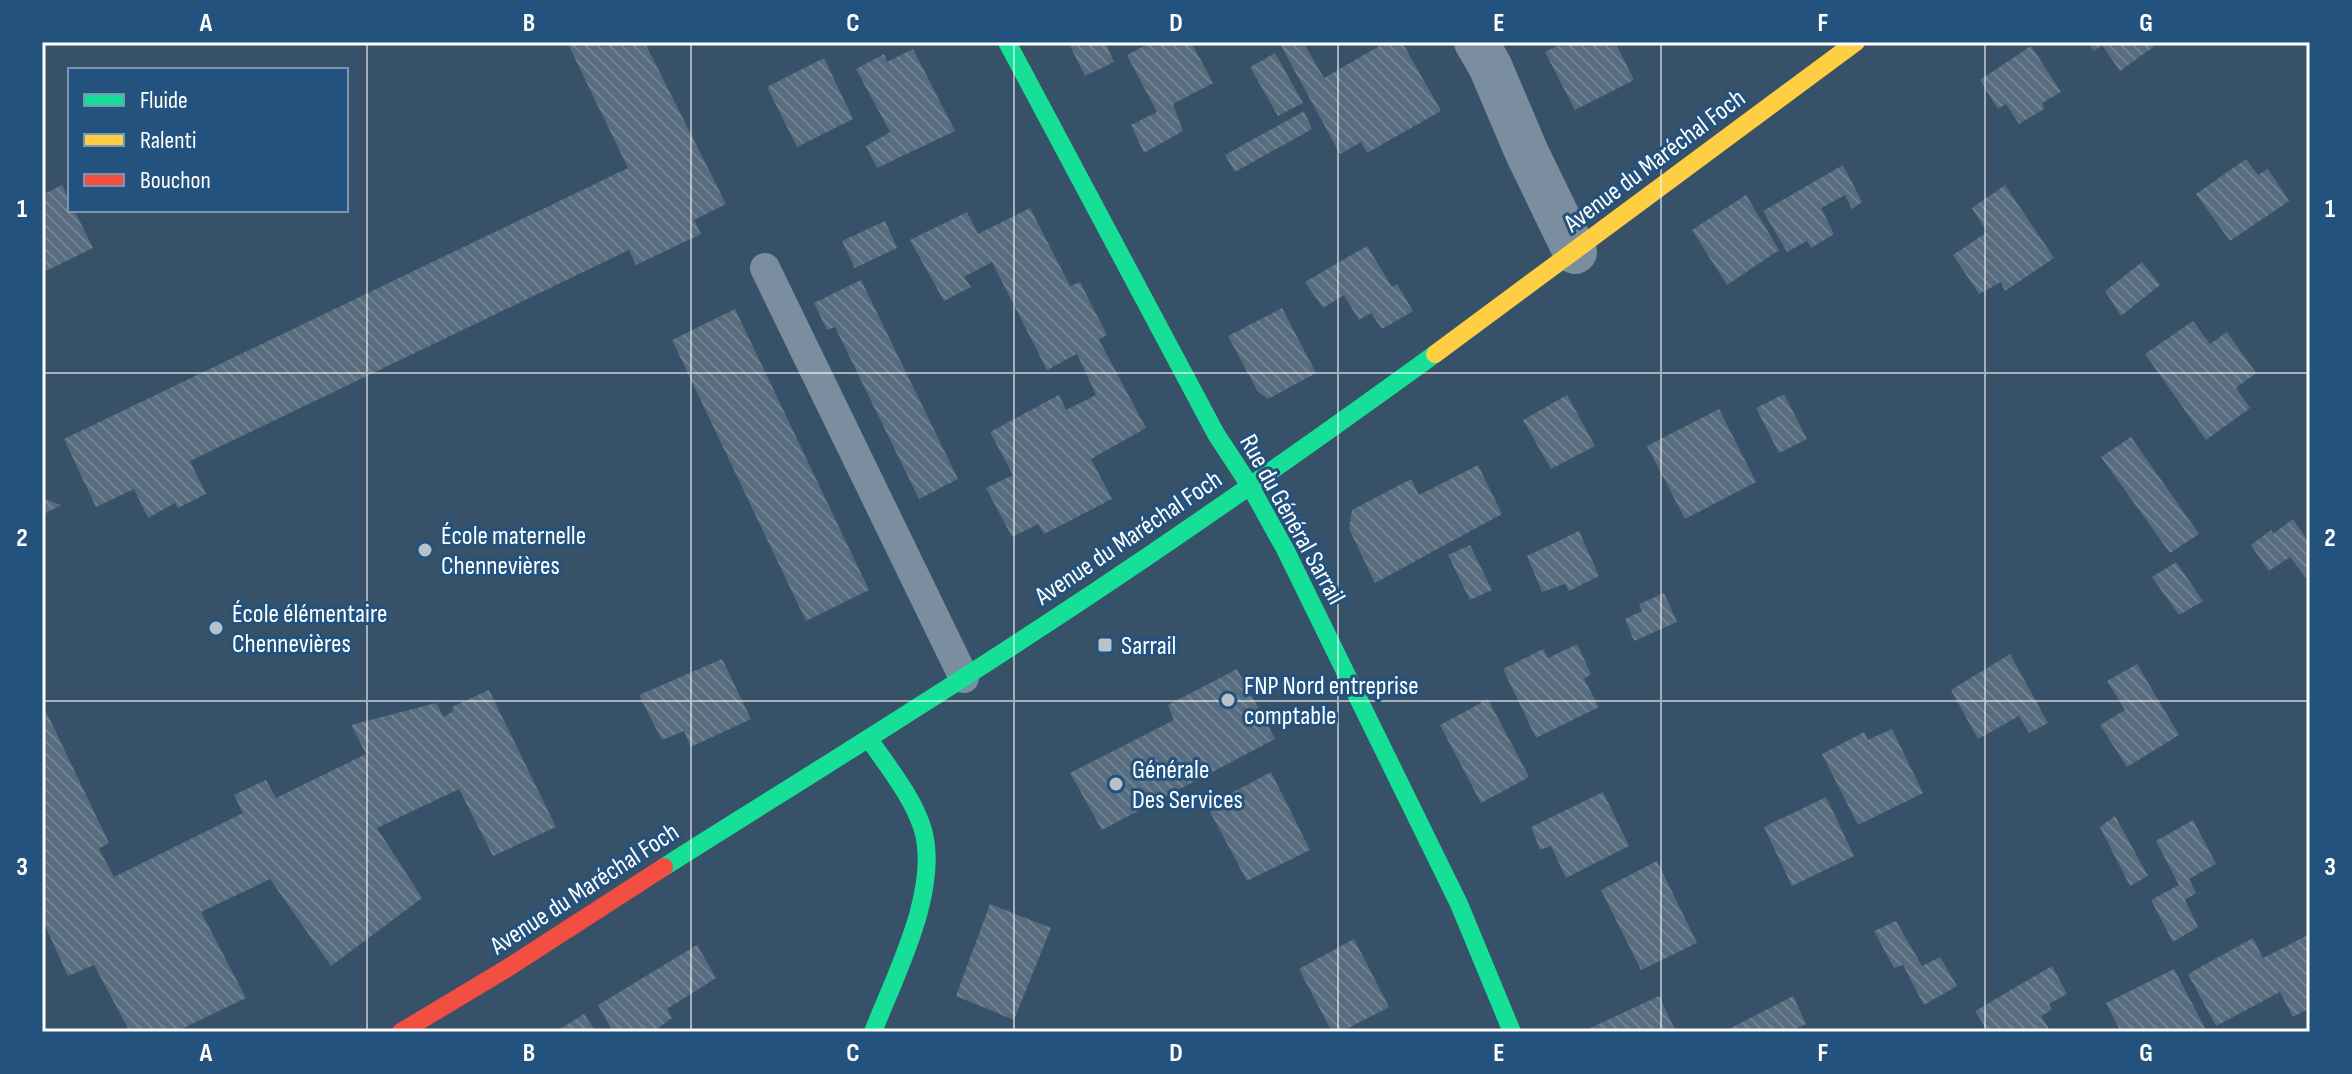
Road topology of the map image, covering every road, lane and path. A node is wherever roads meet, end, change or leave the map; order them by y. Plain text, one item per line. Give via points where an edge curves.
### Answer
1 (1007, 42) edge
2 (1476, 42) edge
3 (1856, 42) edge
4 (1575, 252) junction
5 (765, 268) dead end
6 (1250, 486) junction
7 (964, 678) junction
8 (869, 739) junction
9 (401, 1032) edge
10 (873, 1032) edge
11 (1512, 1032) edge

1 - 6 main road, Rue du Général Sarrail via 1216,434
2 - 4 street
3 - 4 main road, Avenue du Maréchal Foch
4 - 6 main road, Avenue du Maréchal Foch
5 - 7 lane
6 - 7 main road, Avenue du Maréchal Foch
6 - 11 main road, Rue du Général Sarrail via 1459,904
7 - 8 main road, Avenue du Maréchal Foch
8 - 9 main road, Avenue du Maréchal Foch
8 - 10 main road via 923,831 928,863 924,895

